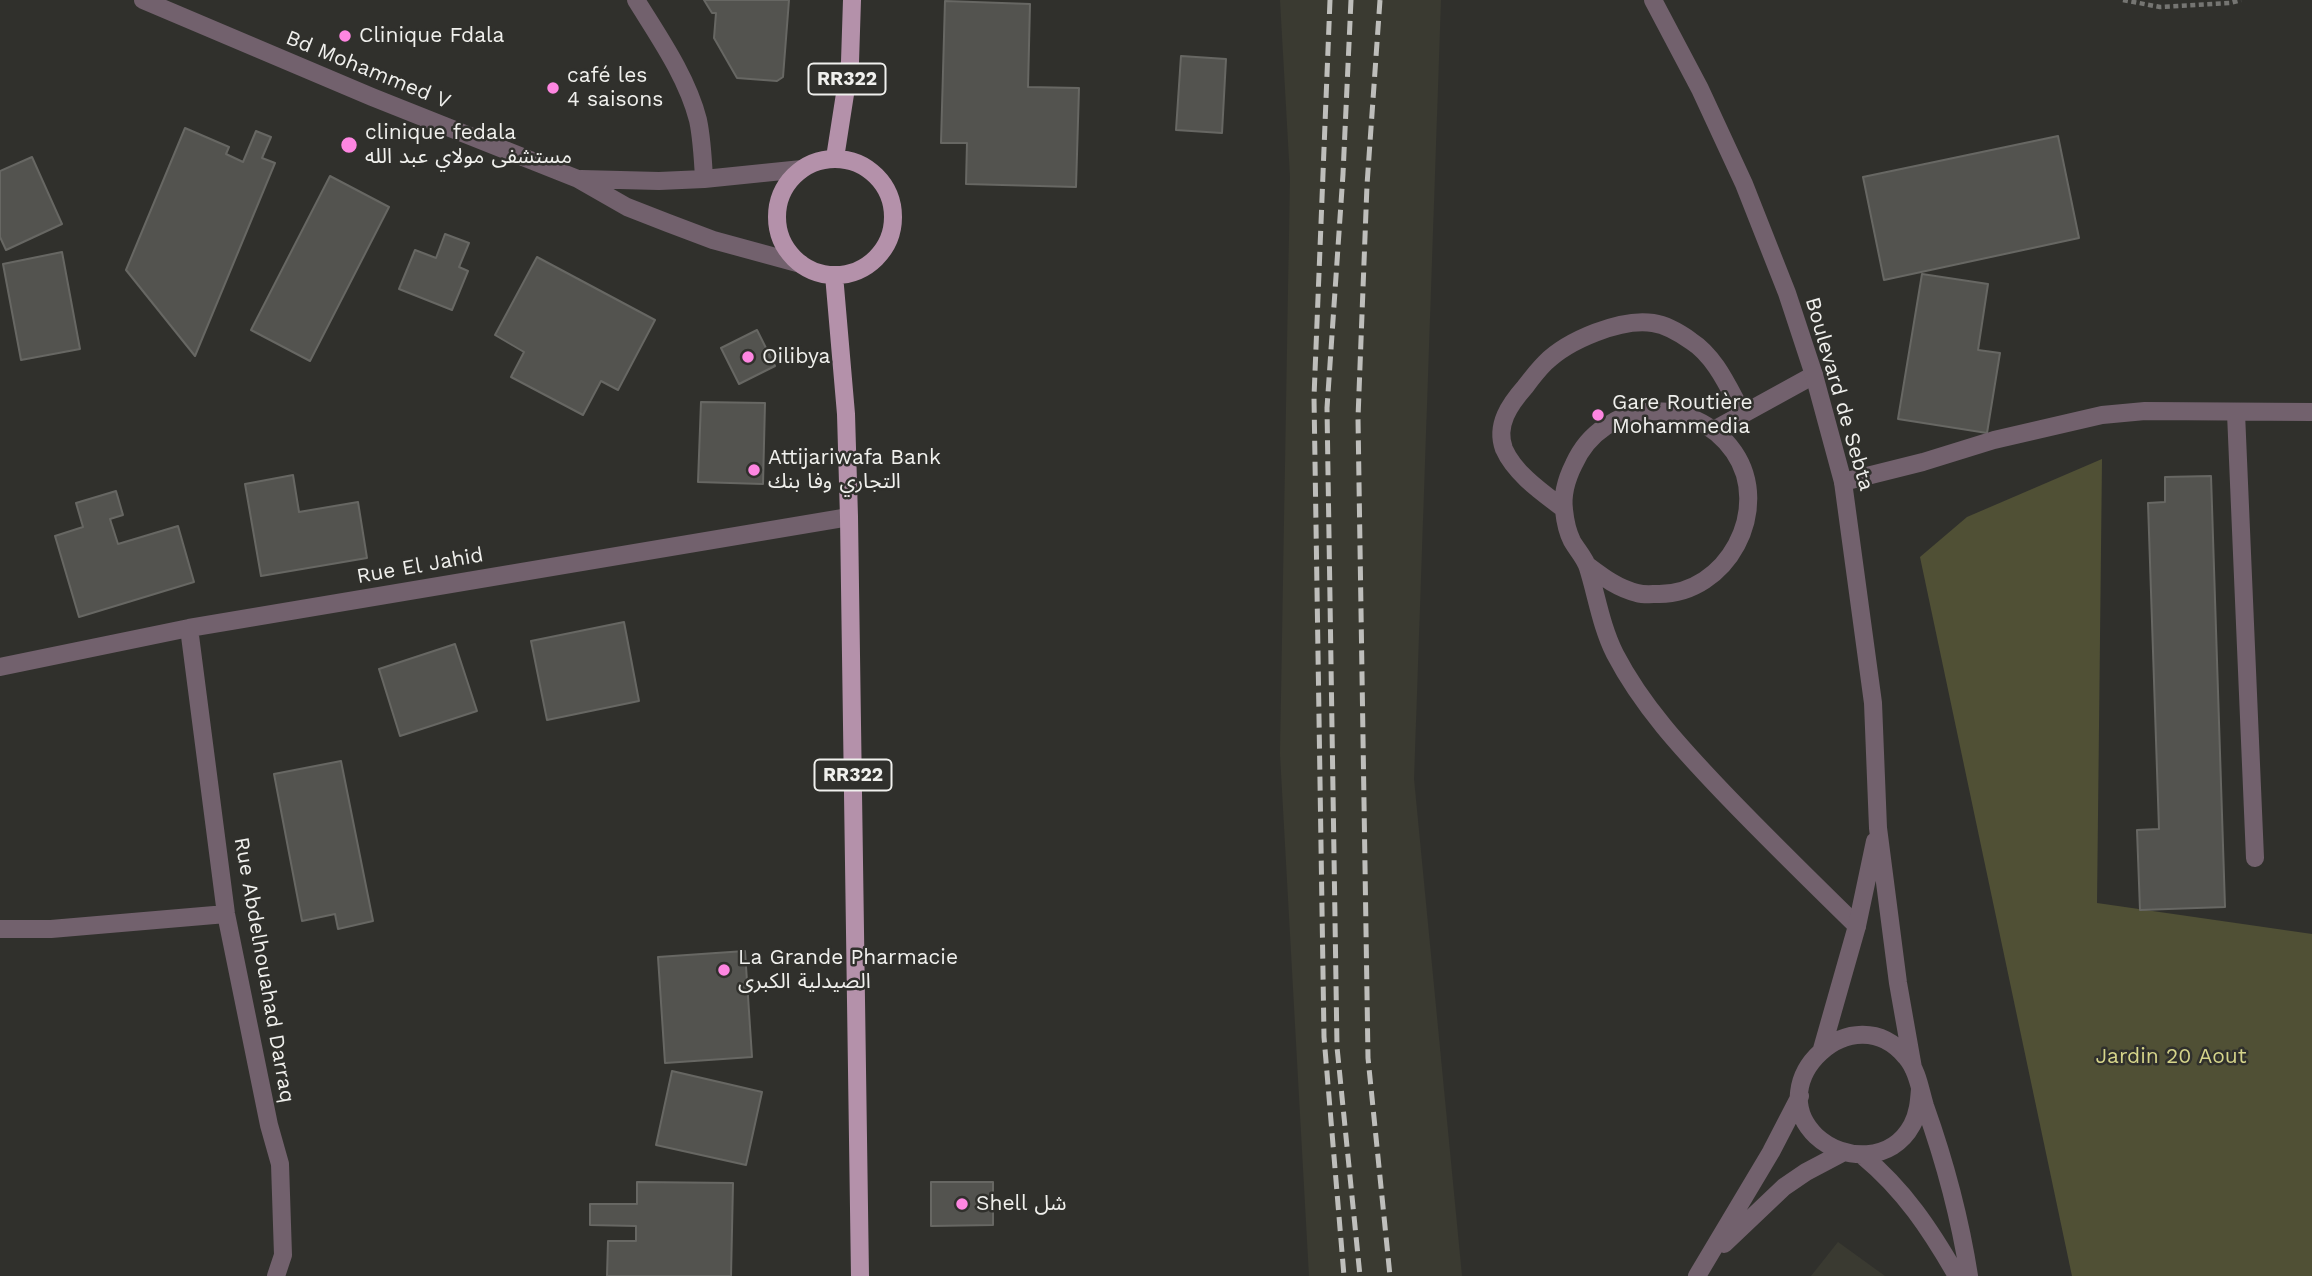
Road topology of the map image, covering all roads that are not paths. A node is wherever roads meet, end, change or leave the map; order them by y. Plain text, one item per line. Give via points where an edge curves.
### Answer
1 (143, 0) edge
2 (636, 0) edge
3 (852, 0) edge
4 (1654, 0) edge
5 (1664, 0) edge
6 (835, 158) junction
7 (802, 169) junction
8 (578, 179) junction
9 (704, 179) junction
10 (801, 264) junction
11 (834, 275) junction
12 (1814, 375) junction
13 (2312, 412) edge
14 (2236, 413) junction
15 (1743, 414) junction
16 (1714, 430) junction
17 (1843, 482) junction
18 (1564, 509) junction
19 (849, 517) junction
20 (1587, 565) junction
21 (189, 628) junction
22 (1, 662) edge
23 (1878, 828) junction
24 (2255, 858) dead end
25 (226, 915) junction
26 (1857, 926) junction
27 (0, 929) edge
28 (1822, 1049) junction
29 (1913, 1068) junction
30 (1920, 1089) junction
31 (1800, 1096) junction
32 (1842, 1153) junction
33 (1863, 1156) junction
34 (1708, 1259) junction
35 (276, 1276) edge
36 (860, 1276) edge
37 (1697, 1276) edge
38 (1957, 1276) edge
39 (1969, 1276) edge

1 - 8 street, Bd Mohammed V
2 - 9 street via 677,67 697,117
3 - 6 main road, RR322 via 850,62
4 - 5 street
4 - 12 street, Boulevard de Sebta via 1744,184
6 - 7 main road
6 - 11 main road via 855,161 886,187 893,206 893,227 886,246 872,262 855,272
7 - 9 street, Bd Mohammed V
7 - 10 main road via 788,182 777,216 779,235
8 - 9 street, Bd Mohammed V
8 - 10 street, Bd Mohammed V via 627,206 691,232
10 - 11 main road
11 - 19 main road, RR322
12 - 15 street
12 - 17 street, Boulevard de Sebta
13 - 14 street
14 - 17 street via 2102,415
14 - 24 street
15 - 16 street
15 - 18 street via 1710,358 1675,331 1652,323 1619,325 1583,338 1547,361 1510,404 1502,425 1503,447 1513,464
16 - 18 street via 1687,416 1658,410 1628,415 1601,429 1580,450 1567,479
16 - 20 street via 1734,453 1746,481 1748,511 1741,541 1724,566 1699,584 1671,594 1640,594 1611,584
17 - 23 street, Boulevard de Sebta via 1873,703
18 - 20 street via 1571,539
19 - 21 street, Rue El Jahid
19 - 36 main road, RR322
20 - 26 street via 1599,614 1637,692 1679,746
21 - 22 street, Rue El Jahid
21 - 25 street, Rue Abdelhouahad Darraq
23 - 26 street, Boulevard de Sebta
23 - 29 street, Boulevard de Sebta
25 - 27 street
25 - 35 street, Rue Abdelhouahad Darraq via 280,1164 283,1255
26 - 28 street, Boulevard de Sebta
28 - 29 street via 1846,1037 1873,1037 1897,1048
28 - 31 street via 1802,1078
29 - 30 street
30 - 33 street via 1911,1127 1881,1152
30 - 39 street via 1947,1172
31 - 32 street via 1812,1132
31 - 34 street
32 - 33 street
32 - 34 street via 1784,1187
33 - 38 street via 1907,1199
34 - 37 street

